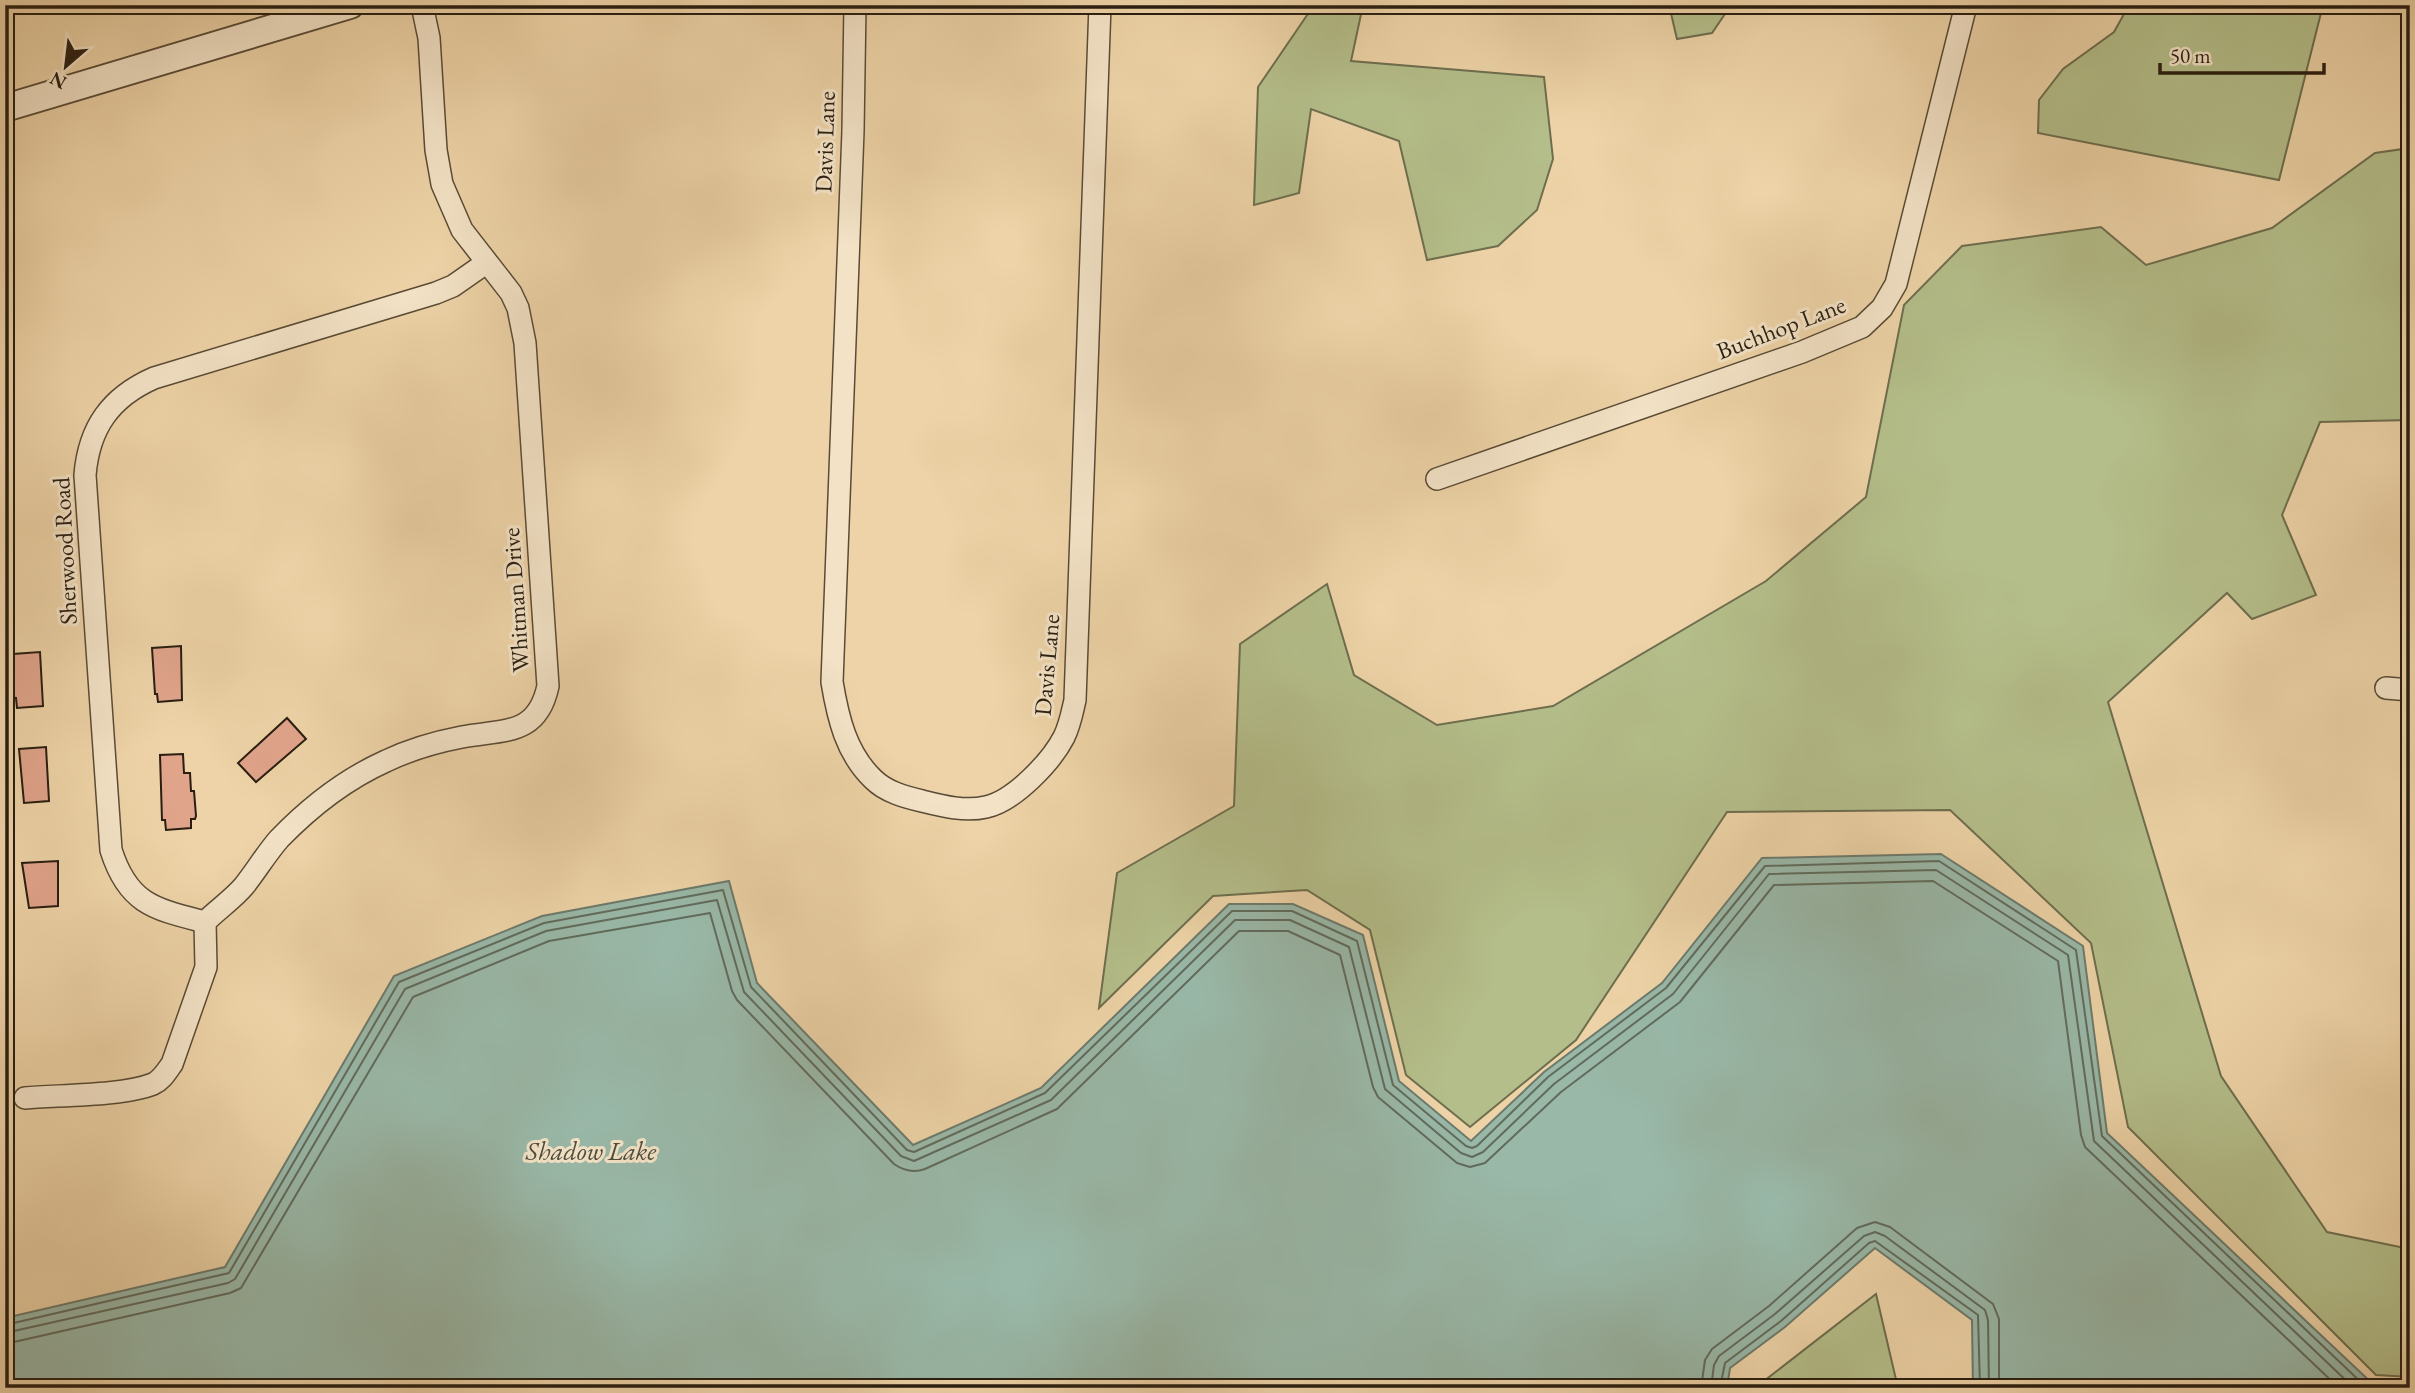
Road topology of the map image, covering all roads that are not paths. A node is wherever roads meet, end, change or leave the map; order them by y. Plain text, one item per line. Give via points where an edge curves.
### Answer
1 (350, 5) edge
2 (422, 5) edge
3 (855, 5) edge
4 (1100, 5) edge
5 (1966, 5) edge
6 (5, 108) edge
7 (486, 263) junction
8 (1437, 479) dead end
9 (2386, 688) dead end
10 (2410, 690) edge
11 (205, 922) junction
12 (25, 1098) dead end

1 - 6 street
2 - 7 street, Whitman Drive via 442,184 463,230
3 - 4 street, Davis Lane via 832,682 844,737 874,780 904,796 970,809 998,803 1050,758 1071,721 1075,701
5 - 8 street, Buchhop Lane via 1896,284 1882,308 1862,327
7 - 11 street, Whitman Drive via 519,308 525,343 548,686 545,701 527,722 506,732 413,751 341,786 278,840 242,888
7 - 11 street, Sherwood Road via 436,293 145,382 107,411 93,436 85,475 111,850 117,871 134,894 154,907
9 - 10 street
11 - 12 street via 206,967 172,1064 162,1078 132,1090

